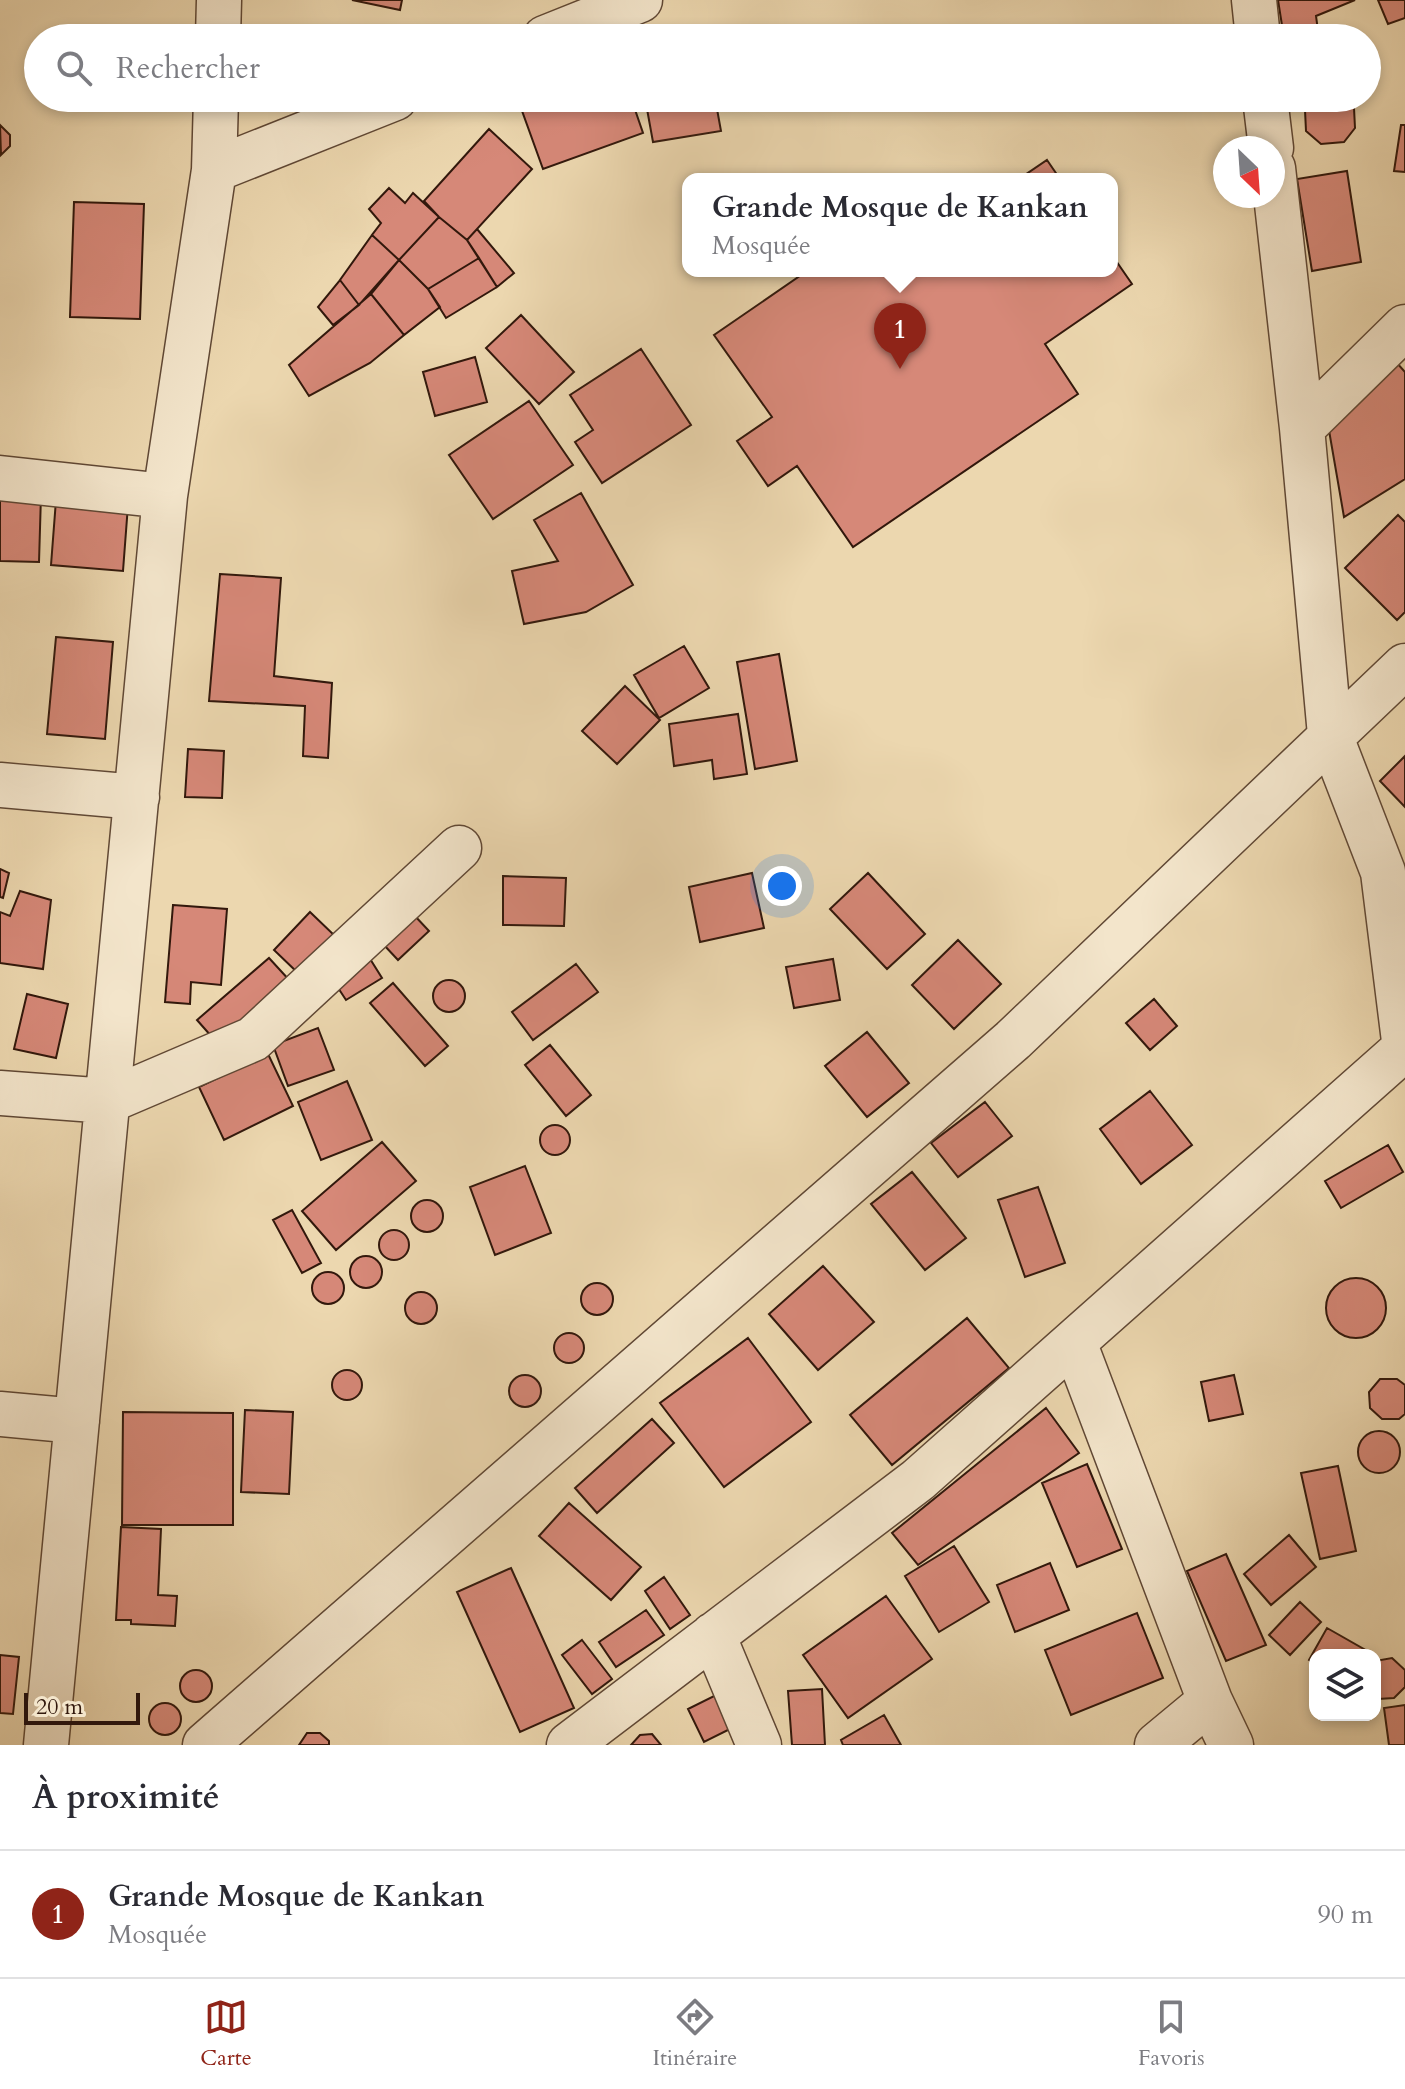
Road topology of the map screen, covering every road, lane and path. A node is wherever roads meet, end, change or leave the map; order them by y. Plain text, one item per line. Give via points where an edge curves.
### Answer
1 (219, 0) edge
2 (640, 0) edge
3 (1254, 0) edge
4 (218, 24) edge
5 (580, 24) edge
6 (1257, 24) edge
7 (216, 112) edge
8 (360, 112) edge
9 (1267, 112) edge
10 (1270, 136) edge
11 (214, 170) junction
12 (1277, 208) edge
13 (1405, 327) edge
14 (1302, 428) junction
15 (0, 478) edge
16 (165, 496) junction
17 (1405, 666) edge
18 (1330, 735) junction
19 (0, 785) edge
20 (137, 797) junction
21 (459, 848) dead end
22 (1394, 873) edge
23 (1405, 1049) edge
24 (0, 1093) edge
25 (108, 1101) junction
26 (1074, 1342) junction
27 (0, 1414) edge
28 (77, 1421) junction
29 (713, 1635) junction
30 (1210, 1701) junction
31 (46, 1745) edge
32 (205, 1745) edge
33 (569, 1745) edge
34 (759, 1745) edge
35 (1157, 1745) edge
36 (1231, 1745) edge

1 - 4 street
2 - 5 street
3 - 6 street
7 - 11 street
8 - 11 street
9 - 10 street
11 - 16 street
12 - 14 street
13 - 14 street
14 - 18 street
15 - 16 street
16 - 20 street
17 - 18 street
18 - 22 street
18 - 32 street via 1013,1040
19 - 20 street
20 - 25 street
21 - 25 street via 253,1039
22 - 23 street
23 - 26 street
24 - 25 street
25 - 28 street
26 - 29 street via 918,1480
26 - 30 street
27 - 28 street
28 - 31 street
29 - 33 street
29 - 34 street
30 - 35 street
30 - 36 street

